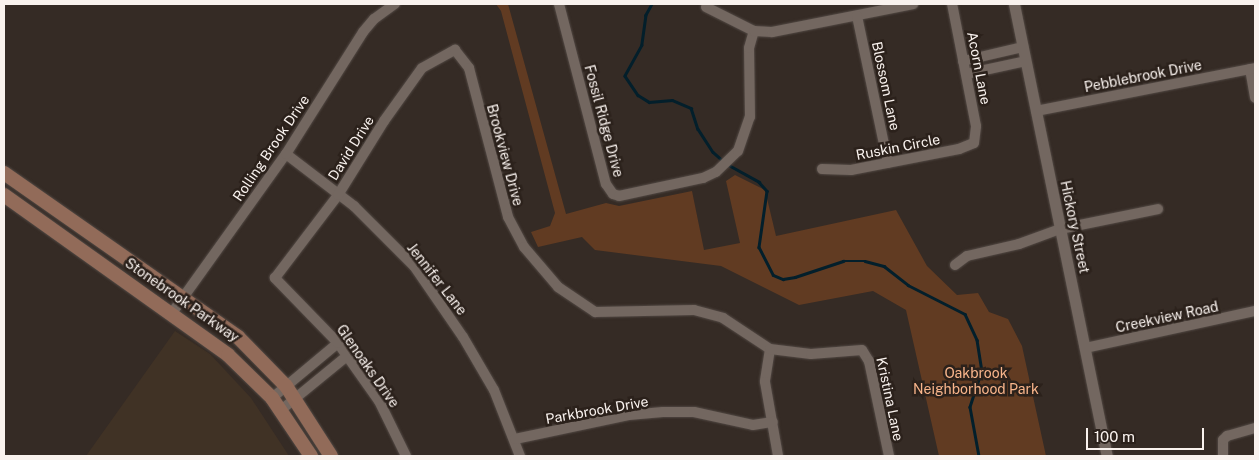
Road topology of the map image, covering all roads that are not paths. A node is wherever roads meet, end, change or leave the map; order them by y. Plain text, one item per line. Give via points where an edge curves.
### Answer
1 (395, 4) edge
2 (559, 4) edge
3 (913, 4) edge
4 (952, 4) edge
5 (1014, 4) edge
6 (706, 7) dead end
7 (857, 16) junction
8 (754, 30) junction
9 (1023, 47) junction
10 (461, 54) joint
11 (963, 61) junction
12 (1026, 61) junction
13 (1252, 68) edge
14 (966, 74) junction
15 (1255, 98) edge
16 (1036, 111) junction
17 (977, 139) joint
18 (286, 154) junction
19 (888, 163) junction
20 (822, 169) dead end
21 (4, 173) edge
22 (4, 195) edge
23 (338, 195) junction
24 (1158, 209) dead end
25 (61, 214) junction
26 (50, 227) junction
27 (1060, 229) junction
28 (955, 265) dead end
29 (275, 278) joint
30 (180, 299) junction
31 (1255, 311) edge
32 (172, 313) junction
33 (338, 343) junction
34 (1085, 348) junction
35 (770, 349) junction
36 (862, 350) joint
37 (347, 356) junction
38 (286, 386) junction
39 (272, 398) junction
40 (294, 399) junction
41 (281, 410) junction
42 (773, 422) junction
43 (1255, 428) edge
44 (515, 439) junction
45 (311, 456) edge
46 (331, 456) edge
47 (406, 456) edge
48 (520, 456) edge
49 (778, 456) edge
50 (889, 456) edge
51 (1107, 456) edge
52 (1223, 456) edge

1 - 18 street, Rolling Brook Drive via 374,19 363,32
2 - 8 street, Fossil Ridge Drive via 610,191 619,196 703,178 716,172 736,153 743,144 750,117 750,48
3 - 7 street
4 - 11 street, Acorn Lane
5 - 9 street, Hickory Street
6 - 8 street
7 - 8 street via 785,31
7 - 19 street, Blossom Lane
9 - 11 street
9 - 12 street, Hickory Street
10 - 23 street, David Drive via 455,50 422,68
10 - 35 street, Brookview Drive via 469,68 508,217 524,247 558,287 595,312 694,310 710,314 735,323
11 - 14 street, Acorn Lane
12 - 14 street
12 - 16 street, Hickory Street
13 - 15 street
13 - 16 street, Pebblebrook Drive
14 - 17 street, Acorn Lane
16 - 27 street, Hickory Street
17 - 19 street, Ruskin Circle via 959,149
18 - 23 street, Jennifer Lane
18 - 30 street, Rolling Brook Drive
19 - 20 street, Ruskin Circle via 851,170
21 - 25 main road, Stonebrook Parkway
22 - 26 main road, Stonebrook Parkway
23 - 29 street, David Drive
23 - 44 street, Jennifer Lane via 376,226 414,266 494,390
24 - 27 street
25 - 26 main road
25 - 30 main road, Stonebrook Parkway
26 - 32 main road, Stonebrook Parkway
27 - 28 street via 1019,244 967,256
27 - 34 street, Hickory Street
29 - 33 street, Glenoaks Drive
30 - 32 street, Rolling Brook Drive
30 - 38 main road, Stonebrook Parkway via 238,337
31 - 34 street, Creekview Road
32 - 39 main road, Stonebrook Parkway via 228,355
33 - 37 street, Glenoaks Drive
33 - 38 street
34 - 51 street, Hickory Street
35 - 36 street, Brookview Drive via 811,354
35 - 42 street via 765,382
36 - 50 street, Kristina Lane via 869,361
37 - 40 street
37 - 47 street, Glenoaks Drive via 379,401
38 - 39 street
38 - 40 main road, Stonebrook Parkway
39 - 41 main road, Stonebrook Parkway
40 - 41 street
40 - 46 main road, Stonebrook Parkway
41 - 45 main road, Stonebrook Parkway
42 - 44 street, Parkbrook Drive via 753,425 694,412 663,412 620,417
42 - 49 street
43 - 52 street via 1227,436 1222,447
44 - 48 street, Jennifer Lane

